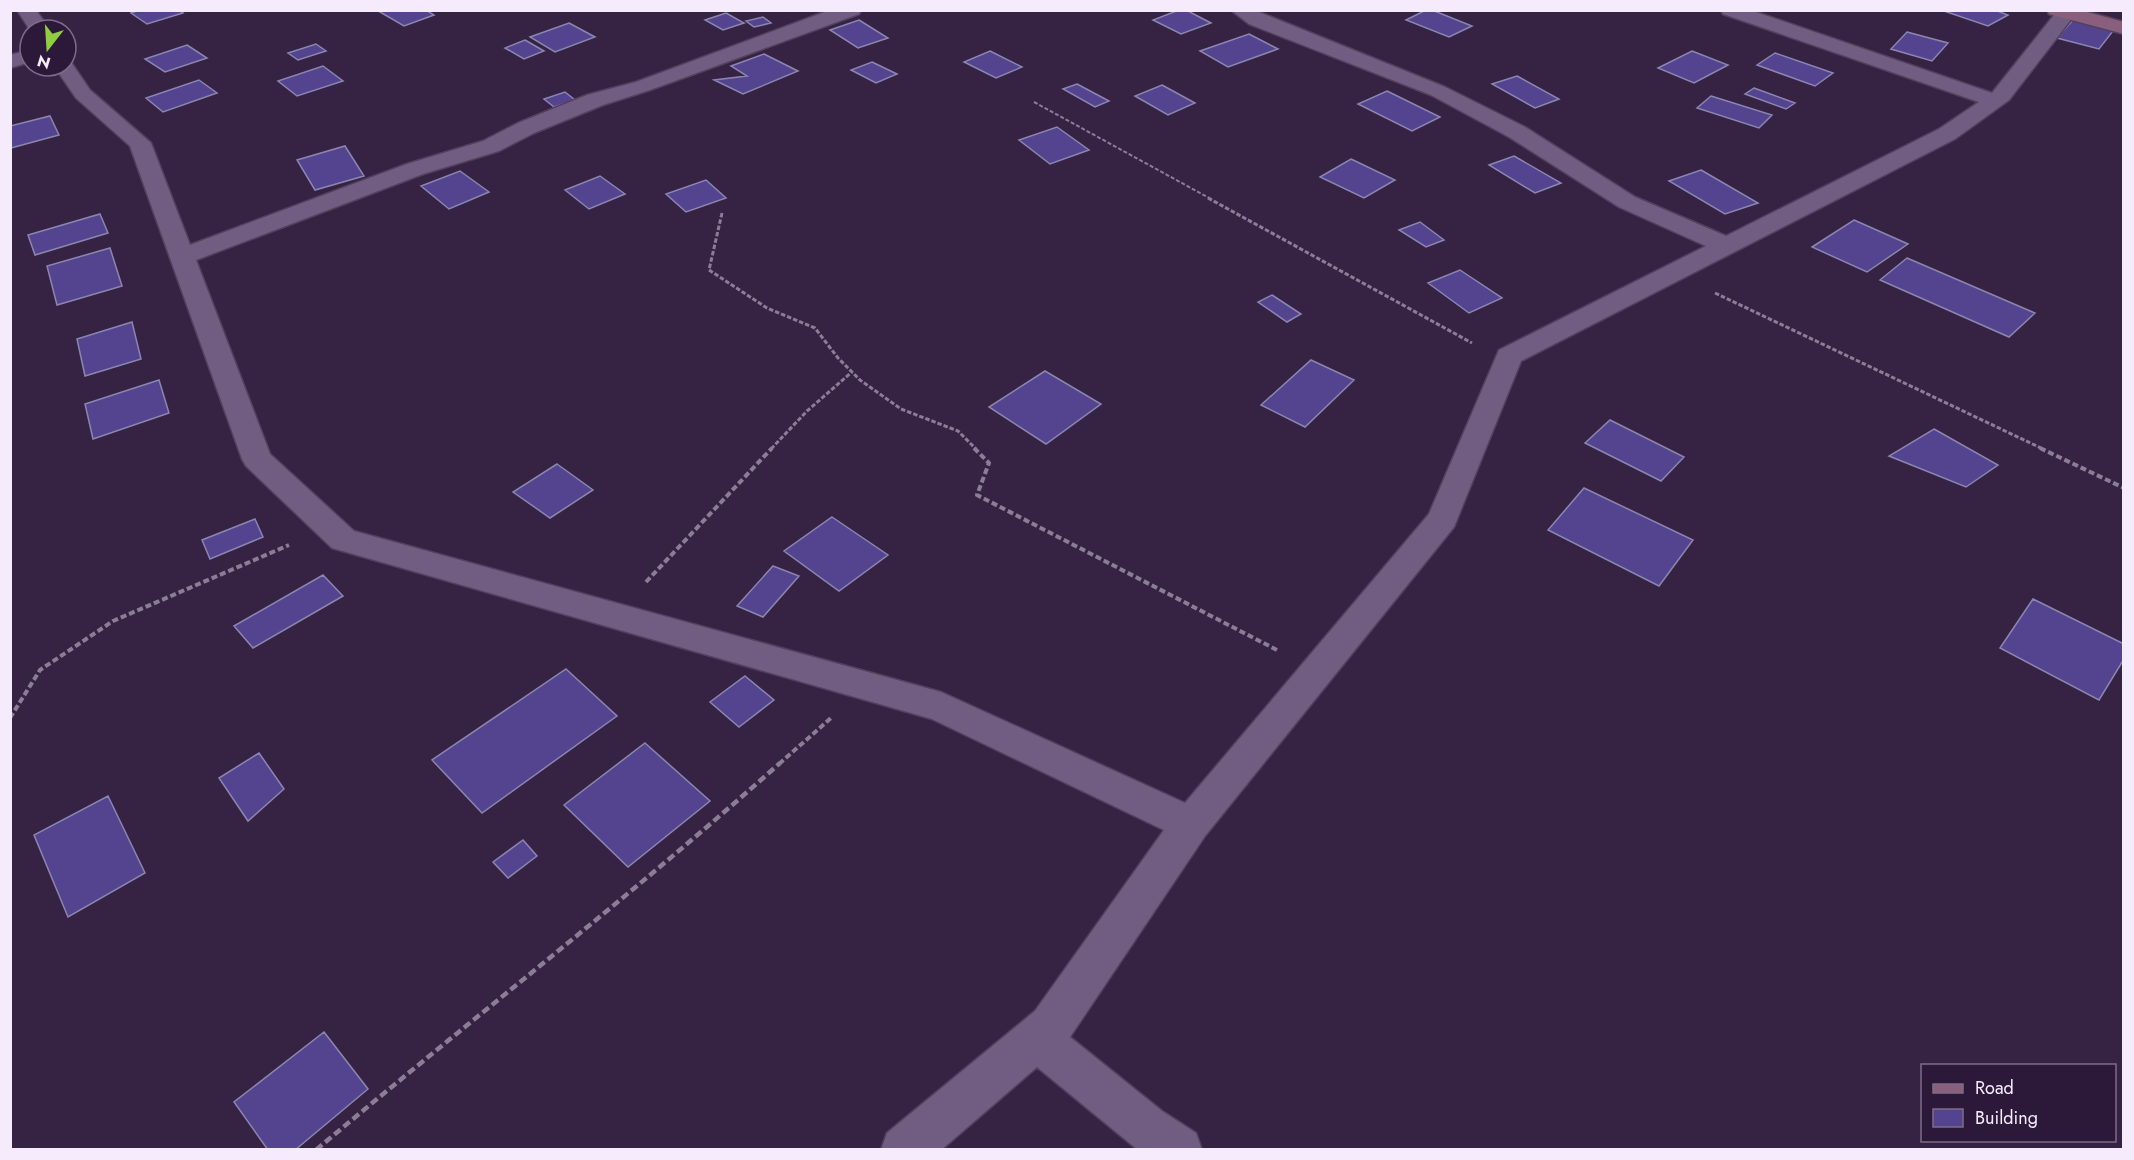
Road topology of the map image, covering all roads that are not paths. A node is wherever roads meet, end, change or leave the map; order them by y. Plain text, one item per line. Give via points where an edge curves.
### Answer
1 (852, 10) edge
2 (1240, 10) edge
3 (1730, 10) edge
4 (2061, 12) edge
5 (2124, 28) edge
6 (72, 78) edge
7 (1995, 101) junction
8 (1726, 246) junction
9 (182, 257) junction
10 (1191, 824) junction
11 (1037, 1038) junction
12 (904, 1149) edge
13 (1179, 1149) edge

1 - 9 street via 595,100 491,146 404,173
2 - 8 street via 1256,20 1438,91 1517,132 1627,202
3 - 7 street
4 - 5 main road
4 - 7 street
6 - 9 street via 83,94 140,143
7 - 8 street via 1947,134
8 - 10 street via 1509,356 1443,519
9 - 10 street via 257,459 343,540 941,707
10 - 11 street via 1051,1026
11 - 12 street
11 - 13 street

